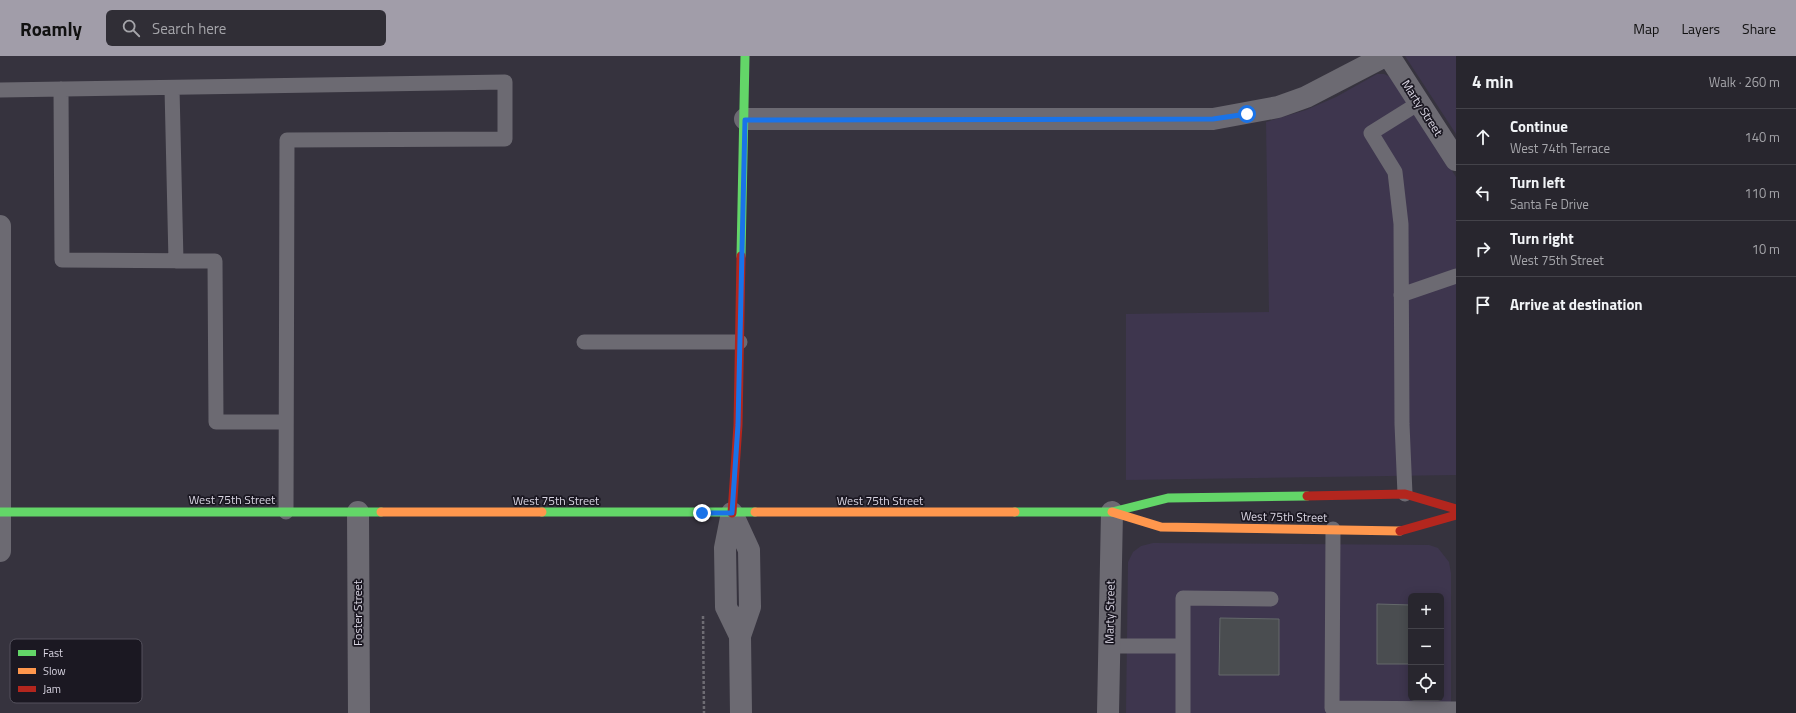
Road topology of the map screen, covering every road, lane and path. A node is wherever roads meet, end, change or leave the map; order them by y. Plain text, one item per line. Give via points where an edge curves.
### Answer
1 (746, 56) edge
2 (1385, 56) edge
3 (1389, 56) edge
4 (172, 88) junction
5 (61, 89) junction
6 (0, 90) edge
7 (1419, 103) junction
8 (745, 120) junction
9 (1456, 160) edge
10 (0, 226) edge
11 (176, 261) junction
12 (1456, 276) edge
13 (1401, 295) junction
14 (584, 342) dead end
15 (740, 342) junction
16 (286, 422) junction
17 (1405, 494) junction
18 (1456, 509) edge
19 (0, 512) edge
20 (286, 512) junction
21 (358, 512) junction
22 (1112, 512) junction
23 (732, 513) junction
24 (1456, 515) edge
25 (1333, 529) junction
26 (0, 551) edge
27 (1271, 599) dead end
28 (1109, 646) junction
29 (1183, 646) junction
30 (1456, 709) edge
31 (359, 713) edge
32 (741, 713) edge
33 (1108, 713) edge
34 (1182, 713) edge

1 - 8 main road
2 - 8 street via 1306,97 1278,107 1213,119
3 - 7 street, Marty Street
4 - 5 lane
4 - 11 lane
4 - 16 lane via 505,82 505,139 287,140
5 - 6 lane
5 - 11 lane via 62,260
7 - 9 street, Marty Street
7 - 13 lane via 1371,133 1395,172 1401,224
8 - 15 main road
10 - 19 street
11 - 16 lane via 215,261 216,422
12 - 13 lane
13 - 17 lane
14 - 15 lane
15 - 23 main road
16 - 20 lane
17 - 18 main road, West 75th Street
17 - 22 main road, West 75th Street via 1168,498
19 - 20 main road, West 75th Street
19 - 26 street
20 - 21 main road, West 75th Street
21 - 23 main road, West 75th Street
21 - 31 street, Foster Street
22 - 23 main road, West 75th Street
22 - 25 main road, West 75th Street via 1161,527
22 - 28 street, Marty Street
23 - 32 street via 725,548 726,607 740,636
24 - 25 main road, West 75th Street via 1404,531
25 - 30 lane via 1332,708
27 - 29 lane via 1183,598
28 - 29 lane
28 - 33 street, Marty Street
29 - 34 lane

